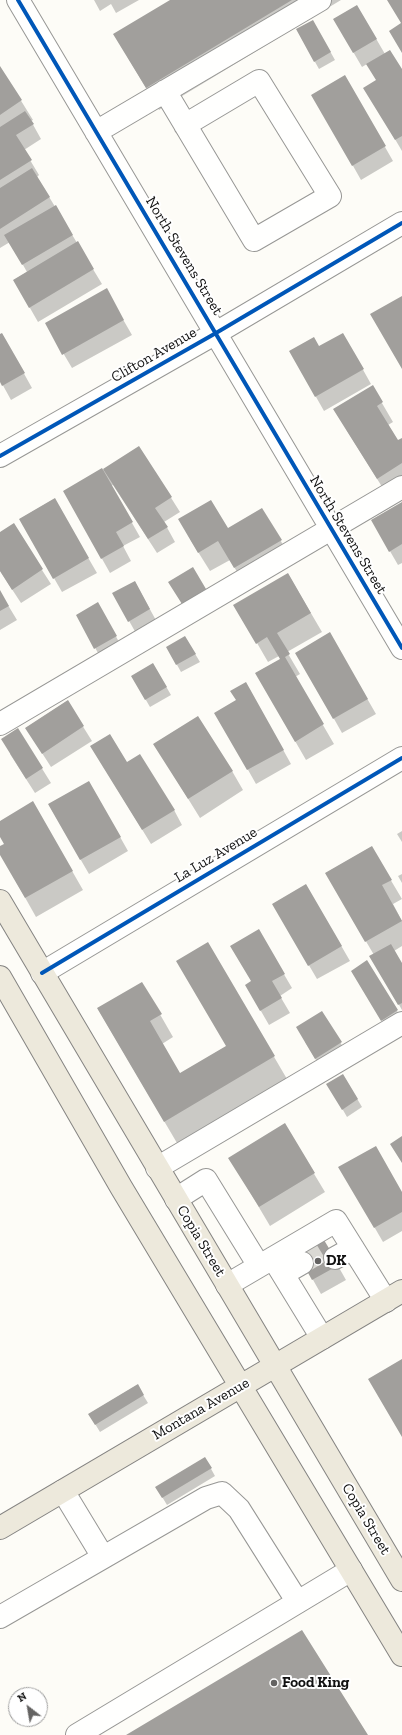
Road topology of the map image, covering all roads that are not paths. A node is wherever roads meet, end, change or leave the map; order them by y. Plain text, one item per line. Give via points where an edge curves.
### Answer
1 (18, 0) edge
2 (320, 0) edge
3 (165, 91) junction
4 (185, 125) junction
5 (96, 132) junction
6 (402, 223) edge
7 (216, 333) junction
8 (0, 456) edge
9 (402, 488) edge
10 (331, 529) junction
11 (402, 648) edge
12 (0, 724) edge
13 (402, 758) edge
14 (0, 901) edge
15 (42, 973) junction
16 (3, 987) edge
17 (402, 1023) edge
18 (157, 1168) junction
19 (176, 1199) junction
20 (286, 1270) junction
21 (227, 1285) junction
22 (394, 1296) edge
23 (322, 1338) junction
24 (274, 1366) junction
25 (240, 1386) junction
26 (62, 1491) junction
27 (0, 1528) edge
28 (103, 1557) junction
29 (398, 1566) edge
30 (351, 1570) junction
31 (297, 1601) junction
32 (0, 1617) edge
33 (402, 1655) edge
34 (77, 1735) edge

1 - 5 street, North Stevens Street
2 - 3 street
3 - 4 street
3 - 5 street
4 - 4 street via 254,240 330,196 259,81
5 - 7 street, North Stevens Street
6 - 7 street, Clifton Avenue
7 - 8 street, Clifton Avenue
7 - 10 street, North Stevens Street
9 - 10 street
10 - 11 street, North Stevens Street
10 - 12 street
13 - 15 street, La Luz Avenue
14 - 15 main road, Copia Street
15 - 18 main road, Copia Street
16 - 25 main road
17 - 18 street
18 - 19 main road, Copia Street
19 - 20 street via 206,1180
19 - 21 main road, Copia Street
20 - 21 street
20 - 22 street via 336,1221 340,1247
20 - 23 street
21 - 24 main road, Copia Street
22 - 23 main road, Montana Avenue
23 - 24 main road, Montana Avenue
24 - 25 main road, Montana Avenue
24 - 29 main road, Copia Street
25 - 26 main road, Montana Avenue
25 - 30 main road
26 - 27 main road, Montana Avenue
26 - 28 street
28 - 31 street via 206,1498 222,1493 239,1509
28 - 32 street
30 - 31 street
30 - 33 main road
31 - 34 street

